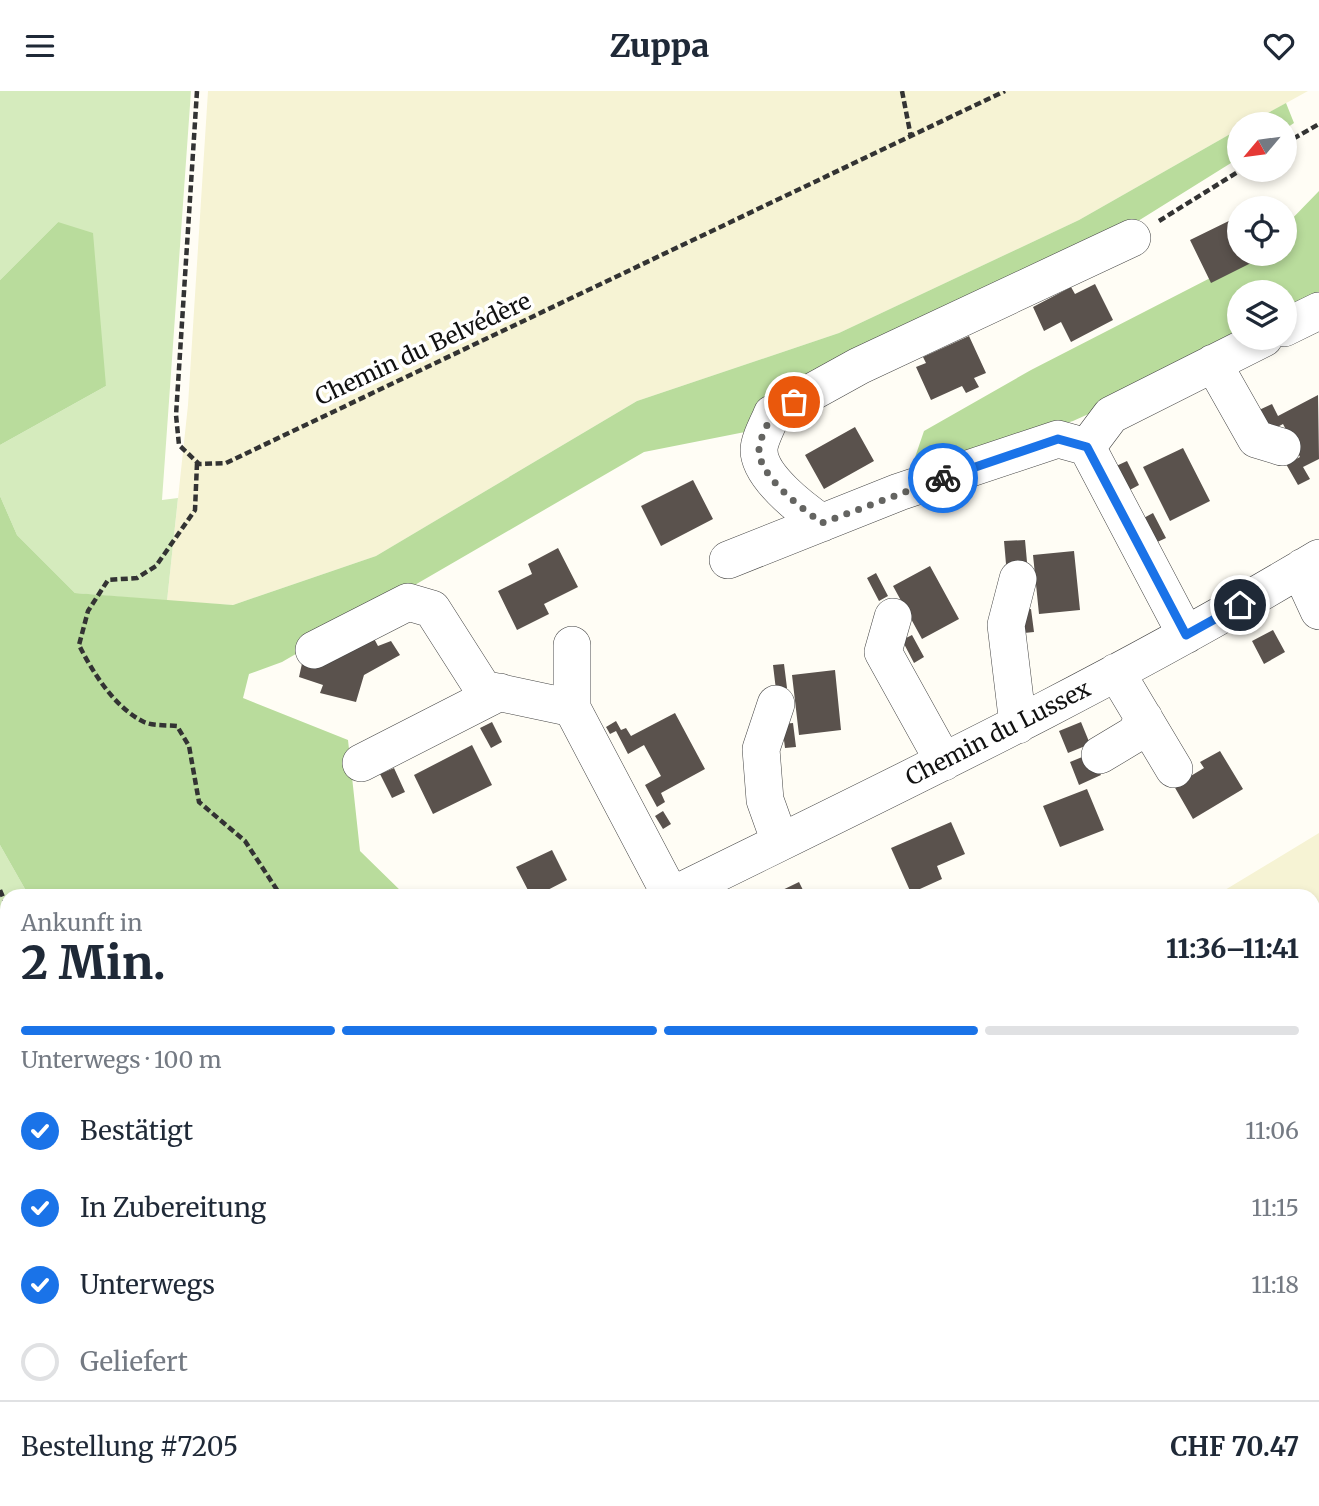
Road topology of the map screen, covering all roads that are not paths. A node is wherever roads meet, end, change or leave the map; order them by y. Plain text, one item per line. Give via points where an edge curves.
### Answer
1 (1132, 238) road end
2 (1319, 311) edge
3 (1297, 322) edge
4 (1240, 350) edge
5 (1213, 363) junction
6 (1087, 447) junction
7 (1282, 447) dead end
8 (822, 523) junction
9 (728, 560) dead end
10 (1311, 563) edge
11 (1018, 579) dead end
12 (1319, 611) edge
13 (892, 617) dead end
14 (1186, 635) junction
15 (572, 645) dead end
16 (314, 650) dead end
17 (1116, 672) junction
18 (500, 692) junction
19 (776, 704) dead end
20 (572, 708) junction
21 (1144, 718) junction
22 (1018, 725) junction
23 (1100, 755) dead end
24 (944, 762) junction
25 (361, 763) dead end
26 (1174, 769) dead end
27 (780, 842) junction
28 (667, 889) edge
29 (685, 889) edge

1 - 8 street via 859,366 772,414 758,450 765,469 789,499
2 - 3 street
4 - 5 street
5 - 6 street via 1111,415
5 - 7 street via 1256,439
6 - 8 street via 1058,439
6 - 14 street
8 - 9 street
10 - 12 street via 1307,585
10 - 14 street, Chemin du Lussex
11 - 22 street via 1006,625
13 - 24 street via 883,652
14 - 17 street, Chemin du Lussex
15 - 20 street
16 - 18 street via 408,602 432,609 483,689
17 - 21 street
17 - 22 street, Chemin du Lussex
18 - 20 street
18 - 25 street
19 - 27 street via 761,749 765,800
20 - 28 street
21 - 23 street via 1135,734
21 - 26 street
22 - 24 street, Chemin du Lussex
24 - 27 street, Chemin du Lussex
27 - 29 street, Chemin du Lussex

